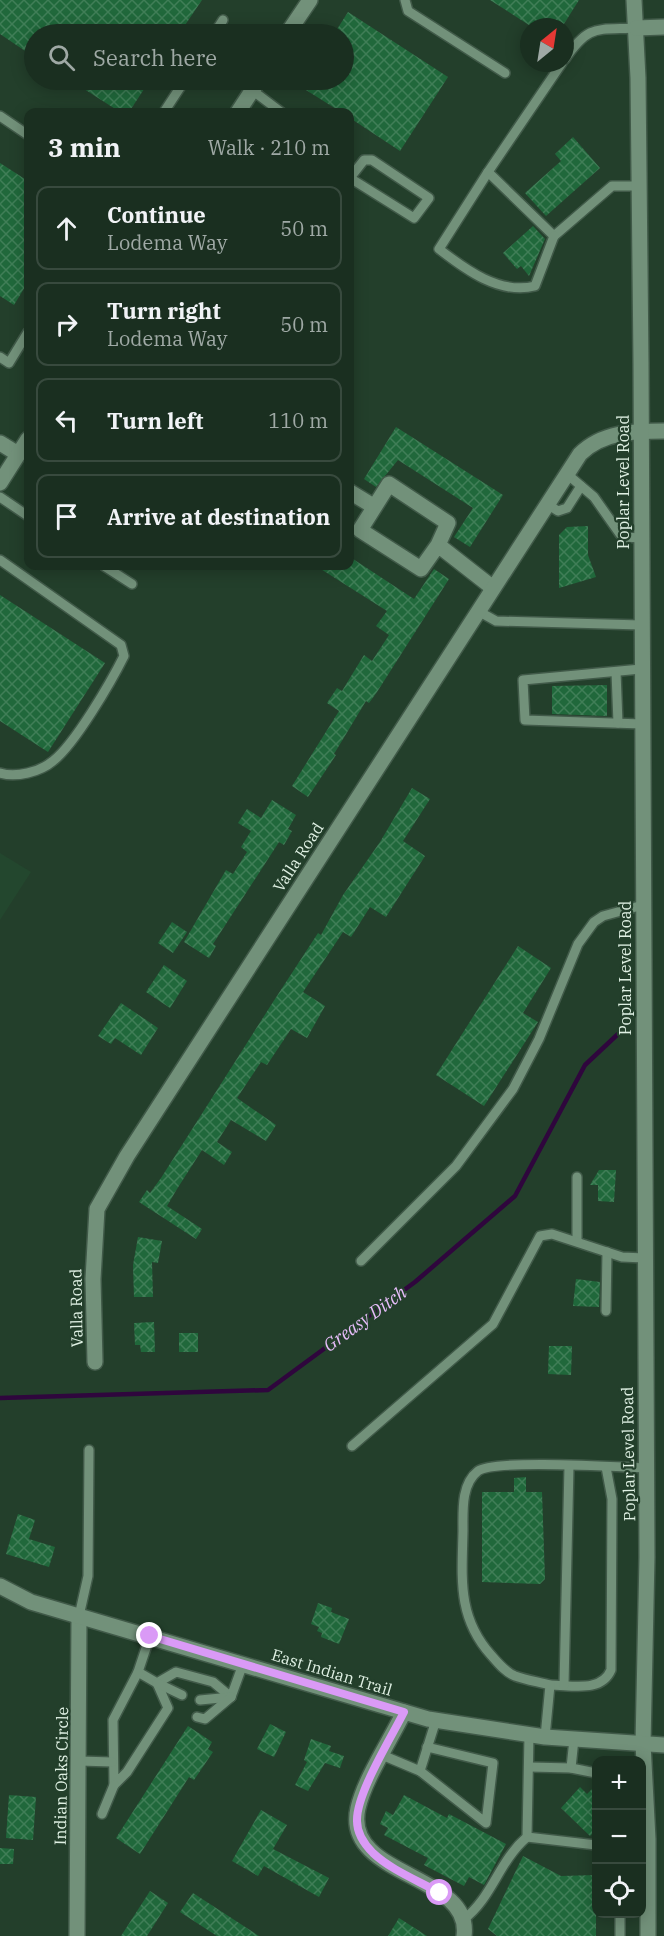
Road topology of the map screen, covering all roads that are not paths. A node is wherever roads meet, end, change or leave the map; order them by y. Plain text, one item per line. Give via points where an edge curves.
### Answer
1 (309, 0) edge
2 (405, 0) edge
3 (634, 0) edge
4 (224, 20) dead end
5 (221, 24) edge
6 (293, 24) edge
7 (664, 27) edge
8 (636, 28) junction
9 (574, 46) edge
10 (556, 72) edge
11 (506, 73) dead end
12 (178, 90) edge
13 (252, 90) edge
14 (260, 90) edge
15 (167, 108) edge
16 (240, 108) edge
17 (277, 108) edge
18 (0, 116) edge
19 (24, 132) edge
20 (488, 172) junction
21 (354, 173) edge
22 (354, 180) edge
23 (639, 186) junction
24 (554, 236) junction
25 (24, 339) edge
26 (0, 357) edge
27 (640, 431) junction
28 (664, 431) edge
29 (0, 443) edge
30 (24, 445) edge
31 (18, 454) junction
32 (567, 474) junction
33 (0, 483) edge
34 (580, 486) junction
35 (354, 495) edge
36 (0, 497) edge
37 (547, 504) junction
38 (373, 507) junction
39 (24, 513) edge
40 (641, 538) junction
41 (438, 545) junction
42 (0, 560) edge
43 (110, 570) edge
44 (132, 584) dead end
45 (493, 588) junction
46 (478, 611) junction
47 (641, 625) junction
48 (641, 669) junction
49 (616, 672) junction
50 (618, 723) junction
51 (642, 724) junction
52 (0, 773) edge
53 (643, 905) junction
54 (577, 1178) dead end
55 (578, 1241) junction
56 (607, 1252) junction
57 (644, 1258) junction
58 (361, 1261) dead end
59 (606, 1311) dead end
60 (95, 1362) dead end
61 (352, 1446) dead end
62 (89, 1450) dead end
63 (569, 1466) junction
64 (606, 1467) junction
65 (646, 1468) junction
66 (0, 1586) edge
67 (79, 1616) junction
68 (150, 1636) junction
69 (243, 1664) junction
70 (138, 1672) junction
71 (157, 1683) junction
72 (550, 1685) junction
73 (564, 1685) junction
74 (182, 1695) dead end
75 (231, 1697) junction
76 (200, 1700) dead end
77 (404, 1712) junction
78 (197, 1717) dead end
79 (436, 1720) junction
80 (529, 1735) junction
81 (545, 1737) junction
82 (574, 1739) junction
83 (643, 1744) junction
84 (664, 1745) edge
85 (427, 1748) junction
86 (382, 1755) junction
87 (80, 1761) junction
88 (112, 1762) junction
89 (530, 1767) junction
90 (571, 1768) junction
91 (420, 1771) junction
92 (592, 1772) edge
93 (114, 1785) junction
94 (644, 1810) edge
95 (102, 1814) dead end
96 (527, 1837) junction
97 (592, 1844) edge
98 (645, 1864) edge
99 (620, 1918) edge
100 (463, 1920) junction
101 (77, 1936) edge
102 (464, 1936) edge
103 (620, 1936) edge
104 (648, 1936) edge

1 - 6 main road
2 - 11 lane via 408,11
3 - 8 main road, Poplar Level Road
4 - 5 lane
7 - 8 main road
8 - 9 lane via 600,30 581,36
8 - 23 main road, Poplar Level Road
10 - 20 lane
12 - 15 lane
13 - 16 main road
14 - 17 lane
18 - 19 lane
20 - 24 lane
20 - 24 lane via 439,249 483,279 519,290 535,286
21 - 22 lane via 364,160 372,160 429,198 414,218
23 - 24 lane via 612,186
23 - 27 main road, Poplar Level Road
25 - 26 lane via 9,363
27 - 28 main road, Valla Road
27 - 32 main road, Valla Road via 617,434 589,445
27 - 40 main road, Poplar Level Road
29 - 31 main road
30 - 31 main road
31 - 33 main road
32 - 34 lane
32 - 37 main road, Valla Road
34 - 37 lane via 567,508 558,511
34 - 40 lane via 594,497 620,534
35 - 38 main road
36 - 39 lane
37 - 45 main road, Valla Road
38 - 41 main road via 389,484 448,524
38 - 41 main road via 360,530 421,569
40 - 47 main road, Poplar Level Road
41 - 45 main road
42 - 52 lane via 121,645 124,656 70,743 52,762 28,773
43 - 44 lane
45 - 46 main road, Valla Road
46 - 47 lane via 496,621
46 - 60 main road, Valla Road via 100,1200 93,1279
47 - 48 main road, Poplar Level Road
48 - 49 lane
48 - 51 main road, Poplar Level Road
49 - 50 lane
49 - 50 lane via 524,680 525,720
50 - 51 lane
51 - 53 main road, Poplar Level Road
53 - 57 main road, Poplar Level Road
53 - 58 lane via 594,922 578,945 539,1039 513,1089 456,1167
54 - 55 lane
55 - 56 lane
55 - 61 lane via 552,1234 540,1236 493,1324
56 - 57 lane
56 - 59 lane
57 - 65 main road, Poplar Level Road
62 - 67 lane via 87,1576
63 - 64 lane
63 - 72 lane via 480,1469 463,1499 462,1596 468,1618 484,1647 504,1669
63 - 73 lane
64 - 65 lane
64 - 73 lane via 612,1499 611,1670 607,1680 595,1686
65 - 83 main road, Poplar Level Road
66 - 67 main road, East Indian Trail via 32,1602
67 - 68 main road, East Indian Trail
67 - 87 main road, Indian Oaks Circle
68 - 69 main road, East Indian Trail
68 - 70 lane
69 - 75 lane
69 - 77 main road, East Indian Trail
70 - 71 lane
70 - 88 lane via 113,1720
71 - 74 lane
71 - 75 lane via 176,1672 213,1682
71 - 93 lane via 173,1709
72 - 73 lane
72 - 81 lane
75 - 76 lane
75 - 78 lane via 205,1719
77 - 79 main road, East Indian Trail
77 - 86 main road
79 - 80 main road, East Indian Trail
79 - 85 lane
80 - 81 main road, East Indian Trail
80 - 89 lane
81 - 82 main road, East Indian Trail
82 - 83 main road, East Indian Trail
82 - 90 lane
83 - 84 main road, East Indian Trail
83 - 94 main road, Poplar Level Road
85 - 91 lane
85 - 91 lane via 493,1763 486,1823
86 - 91 lane
86 - 100 main road via 358,1808 360,1836 376,1855 453,1903
87 - 88 lane
87 - 101 main road, Indian Oaks Circle
88 - 93 lane
89 - 90 lane
89 - 96 lane
90 - 92 lane
93 - 95 lane
96 - 97 lane
96 - 100 lane via 512,1851 478,1908
98 - 104 main road, Poplar Level Road
99 - 103 lane
100 - 102 main road

